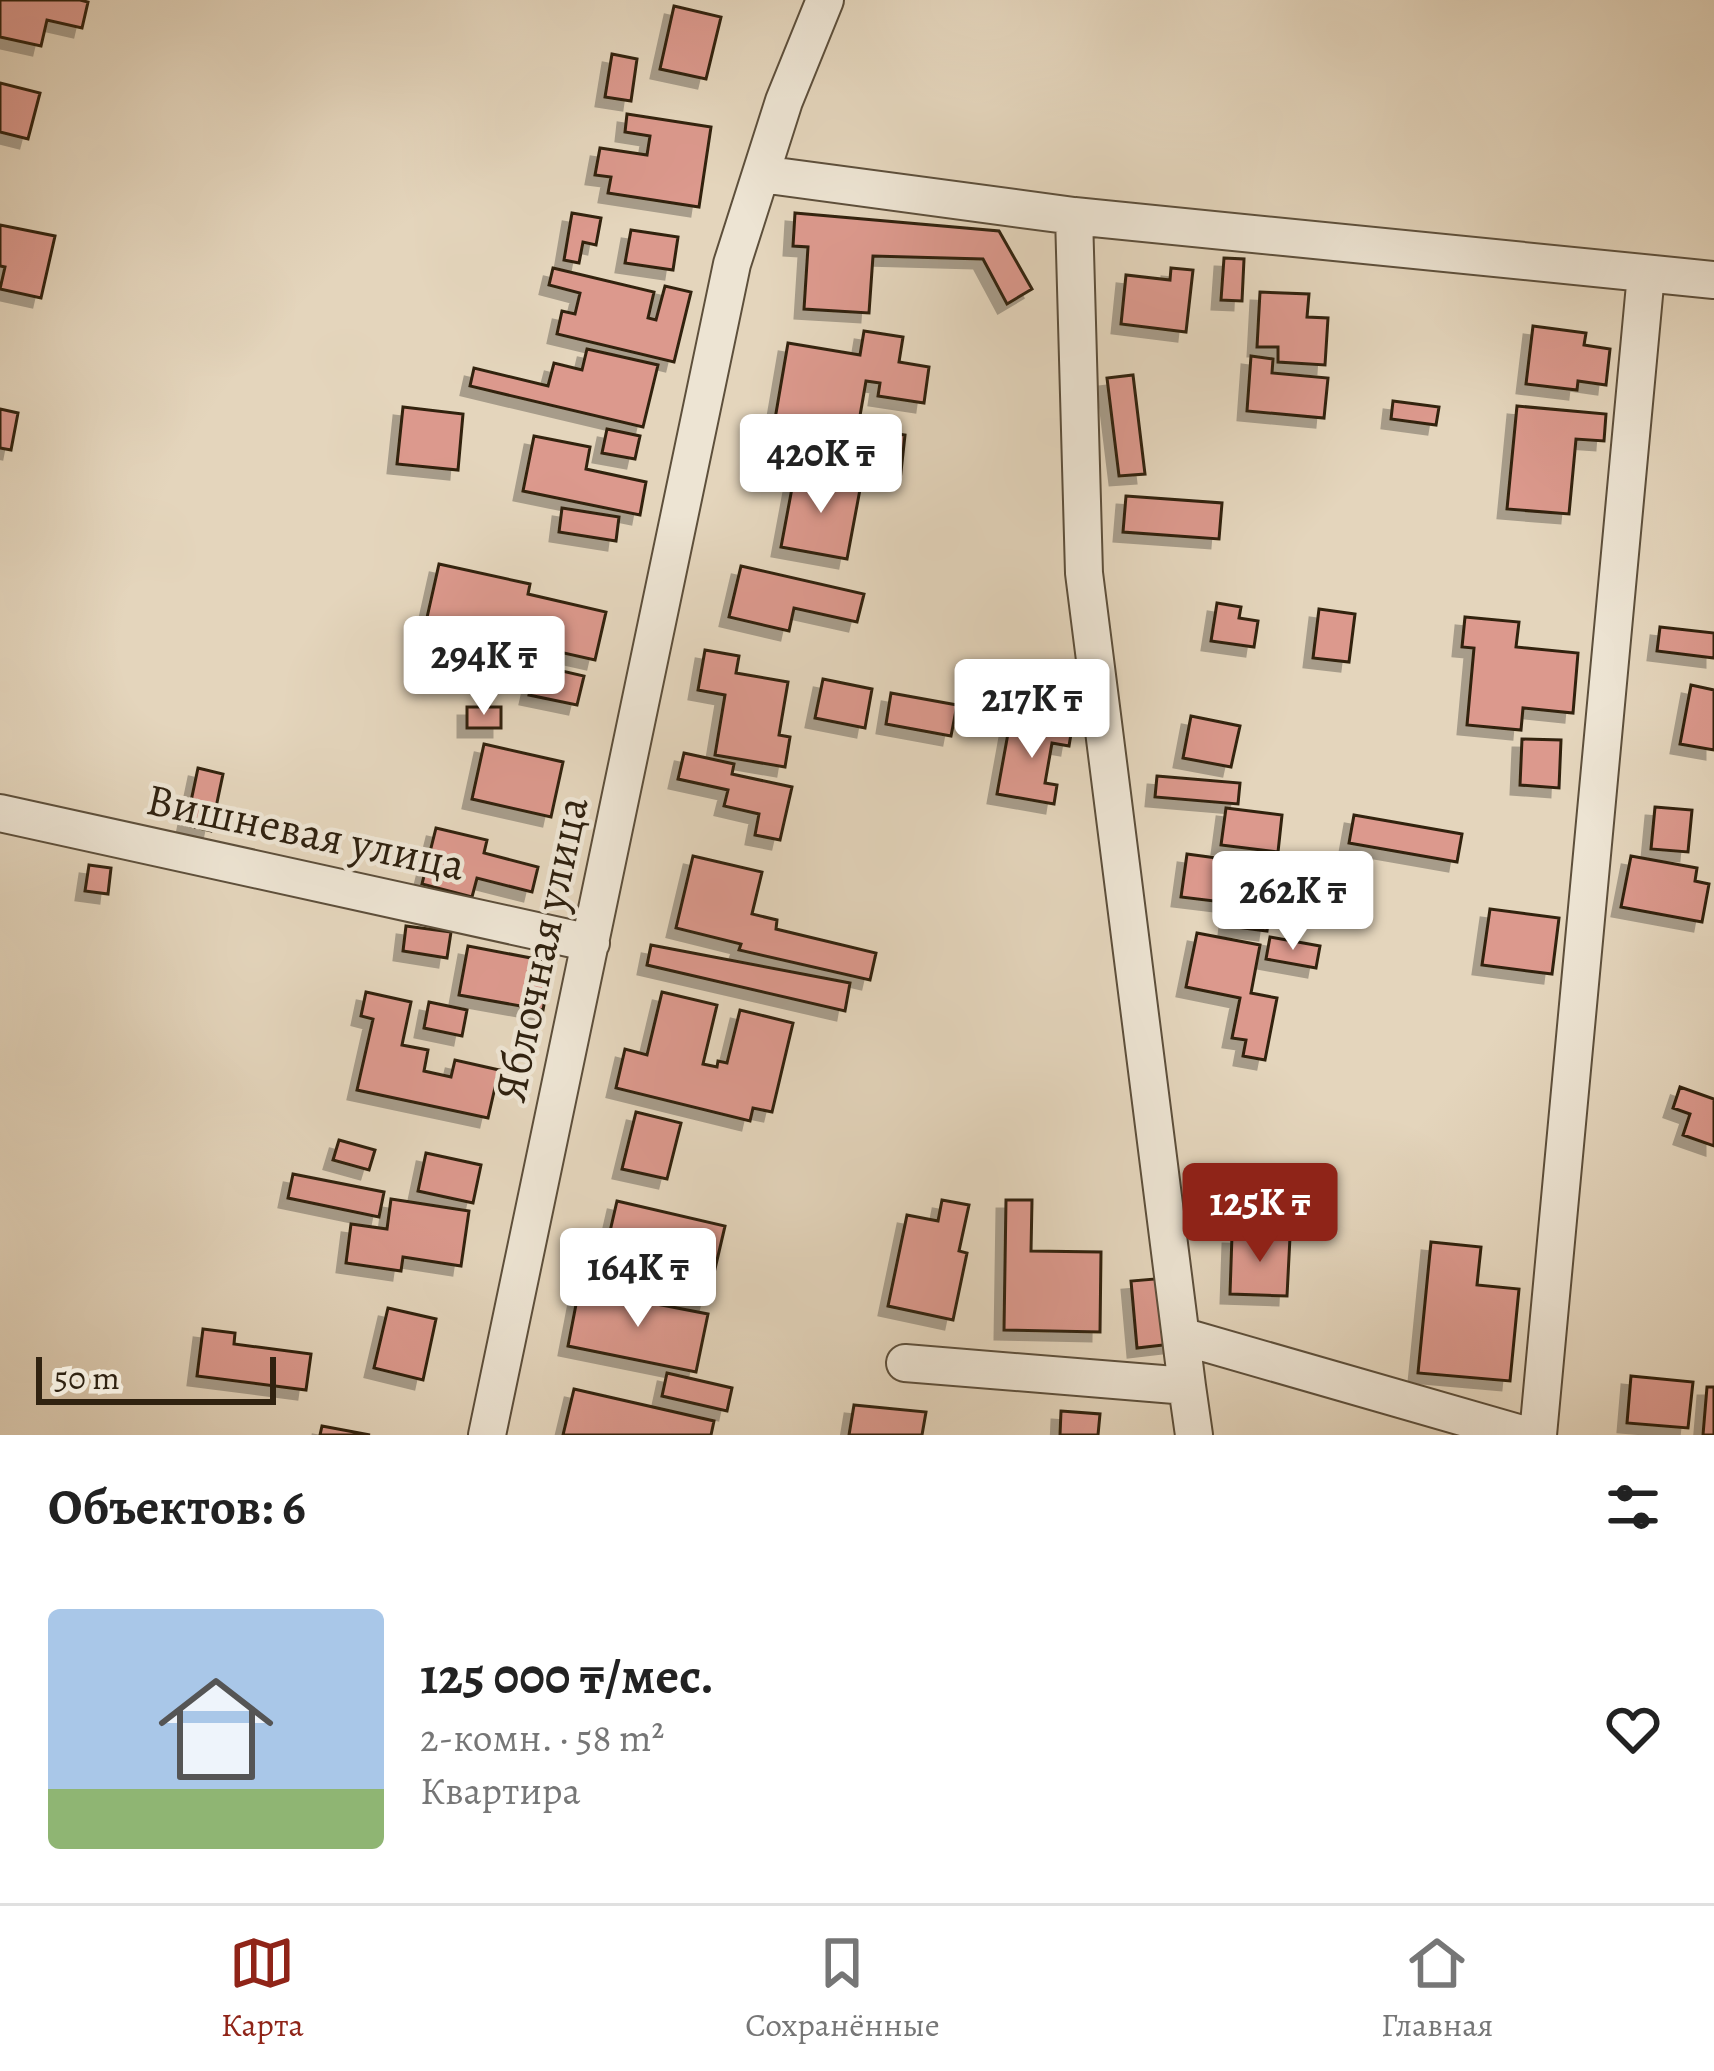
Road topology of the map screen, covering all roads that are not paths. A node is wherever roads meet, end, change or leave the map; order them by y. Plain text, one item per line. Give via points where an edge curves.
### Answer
1 (825, 0) edge
2 (761, 174) junction
3 (1074, 216) junction
4 (1646, 274) junction
5 (1714, 280) edge
6 (0, 813) edge
7 (591, 943) junction
8 (1181, 1336) junction
9 (904, 1363) dead end
10 (1187, 1386) junction
11 (487, 1435) edge
12 (1194, 1435) edge
13 (1525, 1435) edge
14 (1538, 1435) edge

1 - 2 street, Яблочная улица
2 - 3 street
2 - 7 street, Яблочная улица via 732,264
3 - 4 street
3 - 8 street via 1084,573
4 - 5 street
4 - 14 street
6 - 7 street, Вишневая улица
7 - 11 street, Яблочная улица
8 - 10 street
8 - 13 street
9 - 10 street
10 - 12 street

